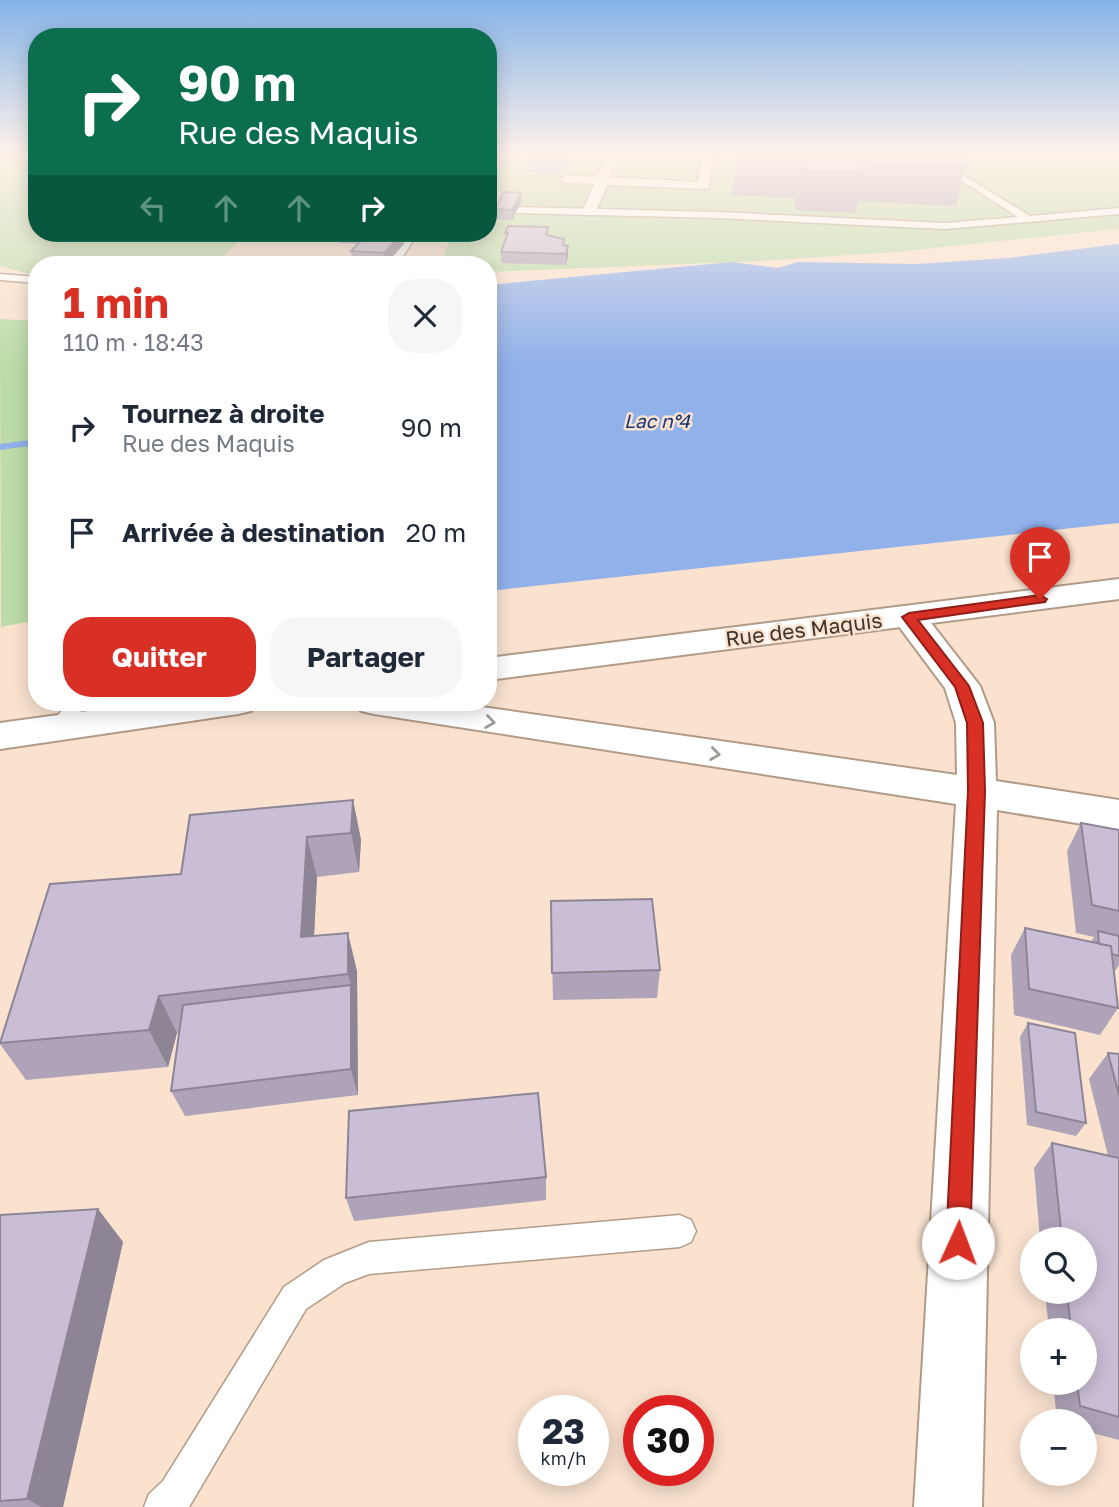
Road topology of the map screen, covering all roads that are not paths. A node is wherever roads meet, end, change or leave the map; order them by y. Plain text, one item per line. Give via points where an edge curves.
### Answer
1 (903, 224) edge
2 (966, 224) edge
3 (0, 277) edge
4 (28, 279) edge
5 (1119, 589) edge
6 (909, 617) junction
7 (497, 668) edge
8 (111, 711) edge
9 (426, 711) edge
10 (69, 714) edge
11 (0, 736) edge
12 (976, 791) junction
13 (1119, 815) edge
14 (680, 1231) dead end
15 (162, 1507) edge
16 (948, 1507) edge

1 - 2 lane
3 - 4 lane
5 - 6 street, Rue des Maquis
6 - 7 street, Rue des Maquis
6 - 12 street via 962,686 975,723
8 - 10 street
9 -> 12 street
10 - 11 street
12 - 13 street
12 - 16 street
14 - 15 lane via 369,1258 335,1271 295,1298 176,1494

